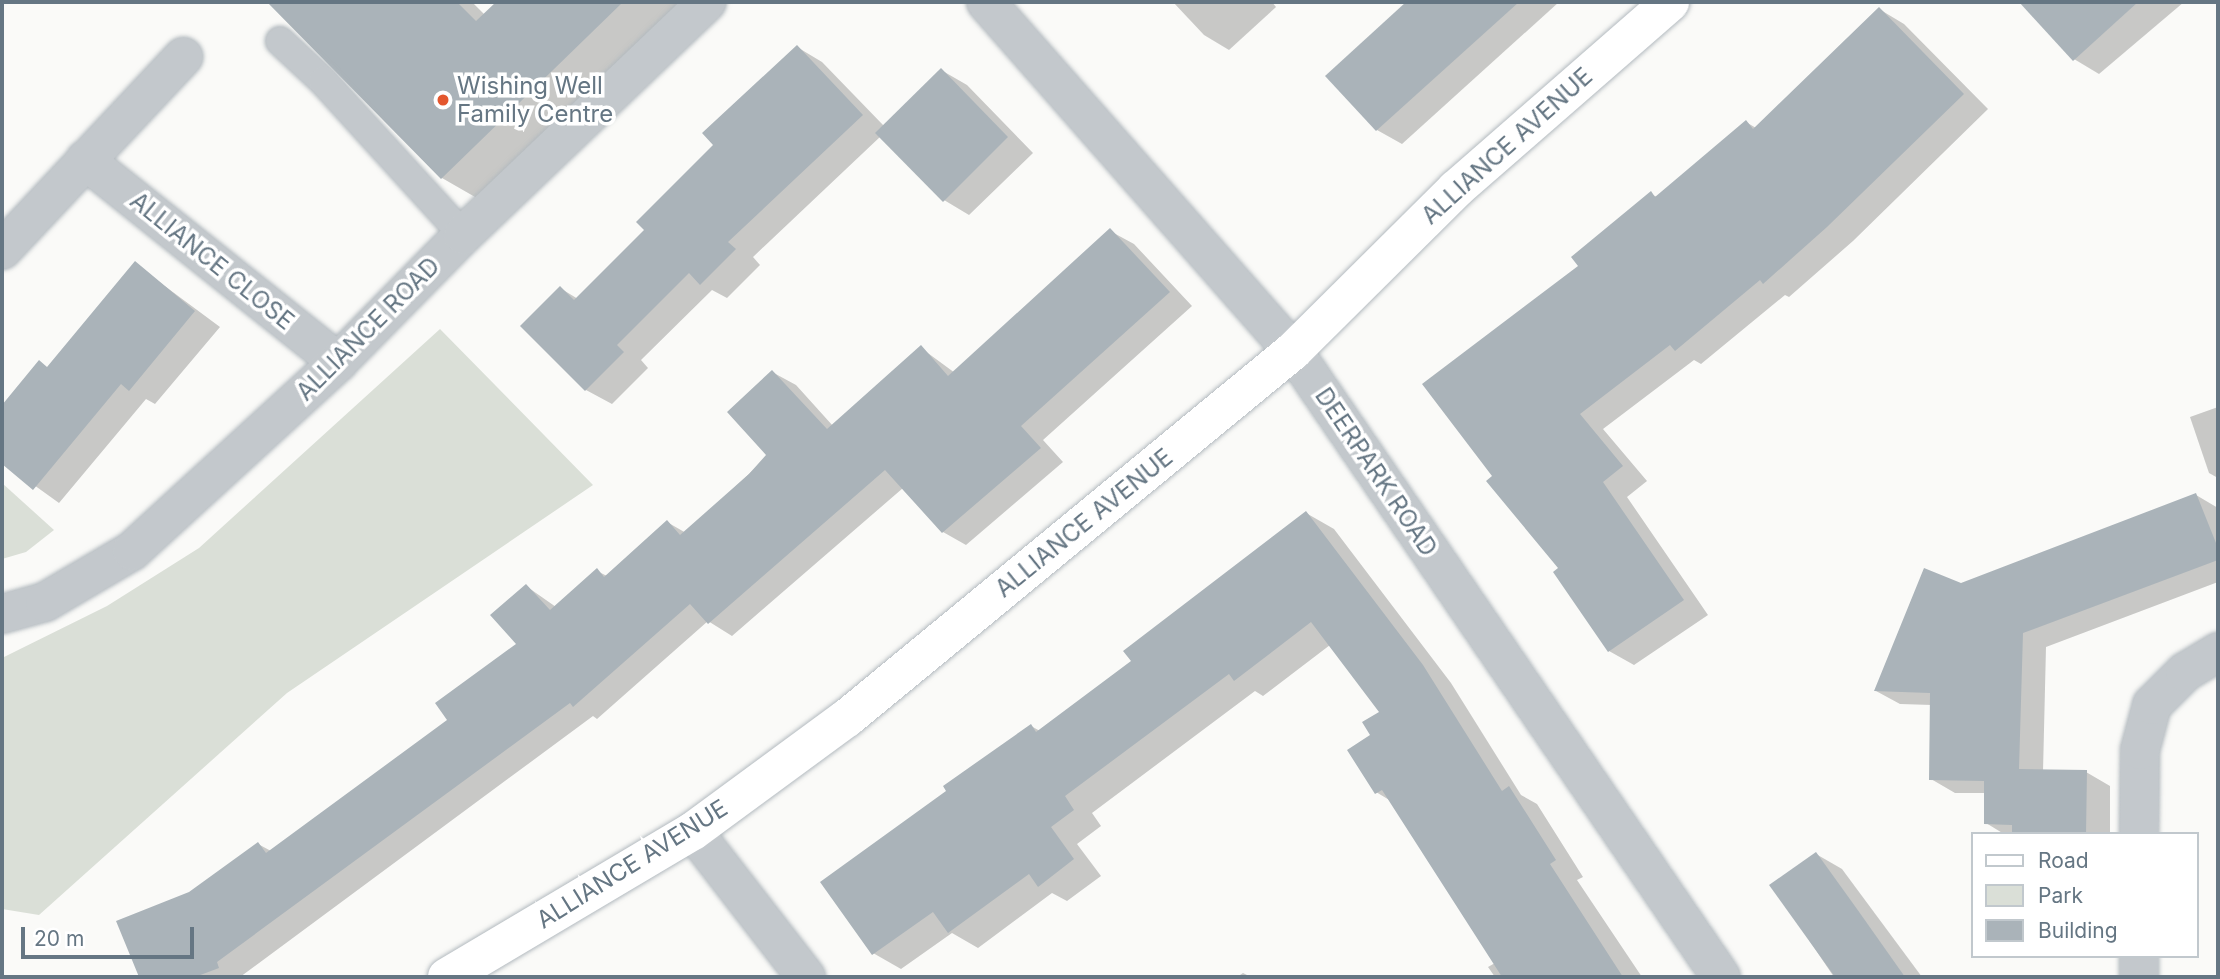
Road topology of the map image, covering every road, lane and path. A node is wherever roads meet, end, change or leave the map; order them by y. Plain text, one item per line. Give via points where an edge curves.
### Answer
1 (706, 2) edge
2 (986, 2) edge
3 (1670, 2) edge
4 (280, 41) dead end
5 (183, 57) dead end
6 (85, 160) junction
7 (463, 235) junction
8 (2, 250) edge
9 (1293, 351) junction
10 (338, 362) junction
11 (2, 614) edge
12 (2218, 652) edge
13 (693, 831) junction
14 (2139, 832) edge
15 (2139, 958) edge
16 (447, 977) edge
17 (806, 977) edge
18 (1721, 977) edge
19 (2138, 977) edge

1 - 7 street, ALLIANCE ROAD
2 - 9 street, DEERPARK ROAD
3 - 9 street, ALLIANCE AVENUE via 1455,189
4 - 7 lane via 323,80
5 - 6 street
6 - 8 street
6 - 10 street, ALLIANCE CLOSE
7 - 10 street, ALLIANCE ROAD
9 - 13 street, ALLIANCE AVENUE via 847,718
9 - 18 street, DEERPARK ROAD
10 - 11 street, ALLIANCE ROAD via 132,551 45,602
12 - 14 street via 2186,672 2152,705 2140,750
13 - 16 street, ALLIANCE AVENUE
13 - 17 street
15 - 19 street

